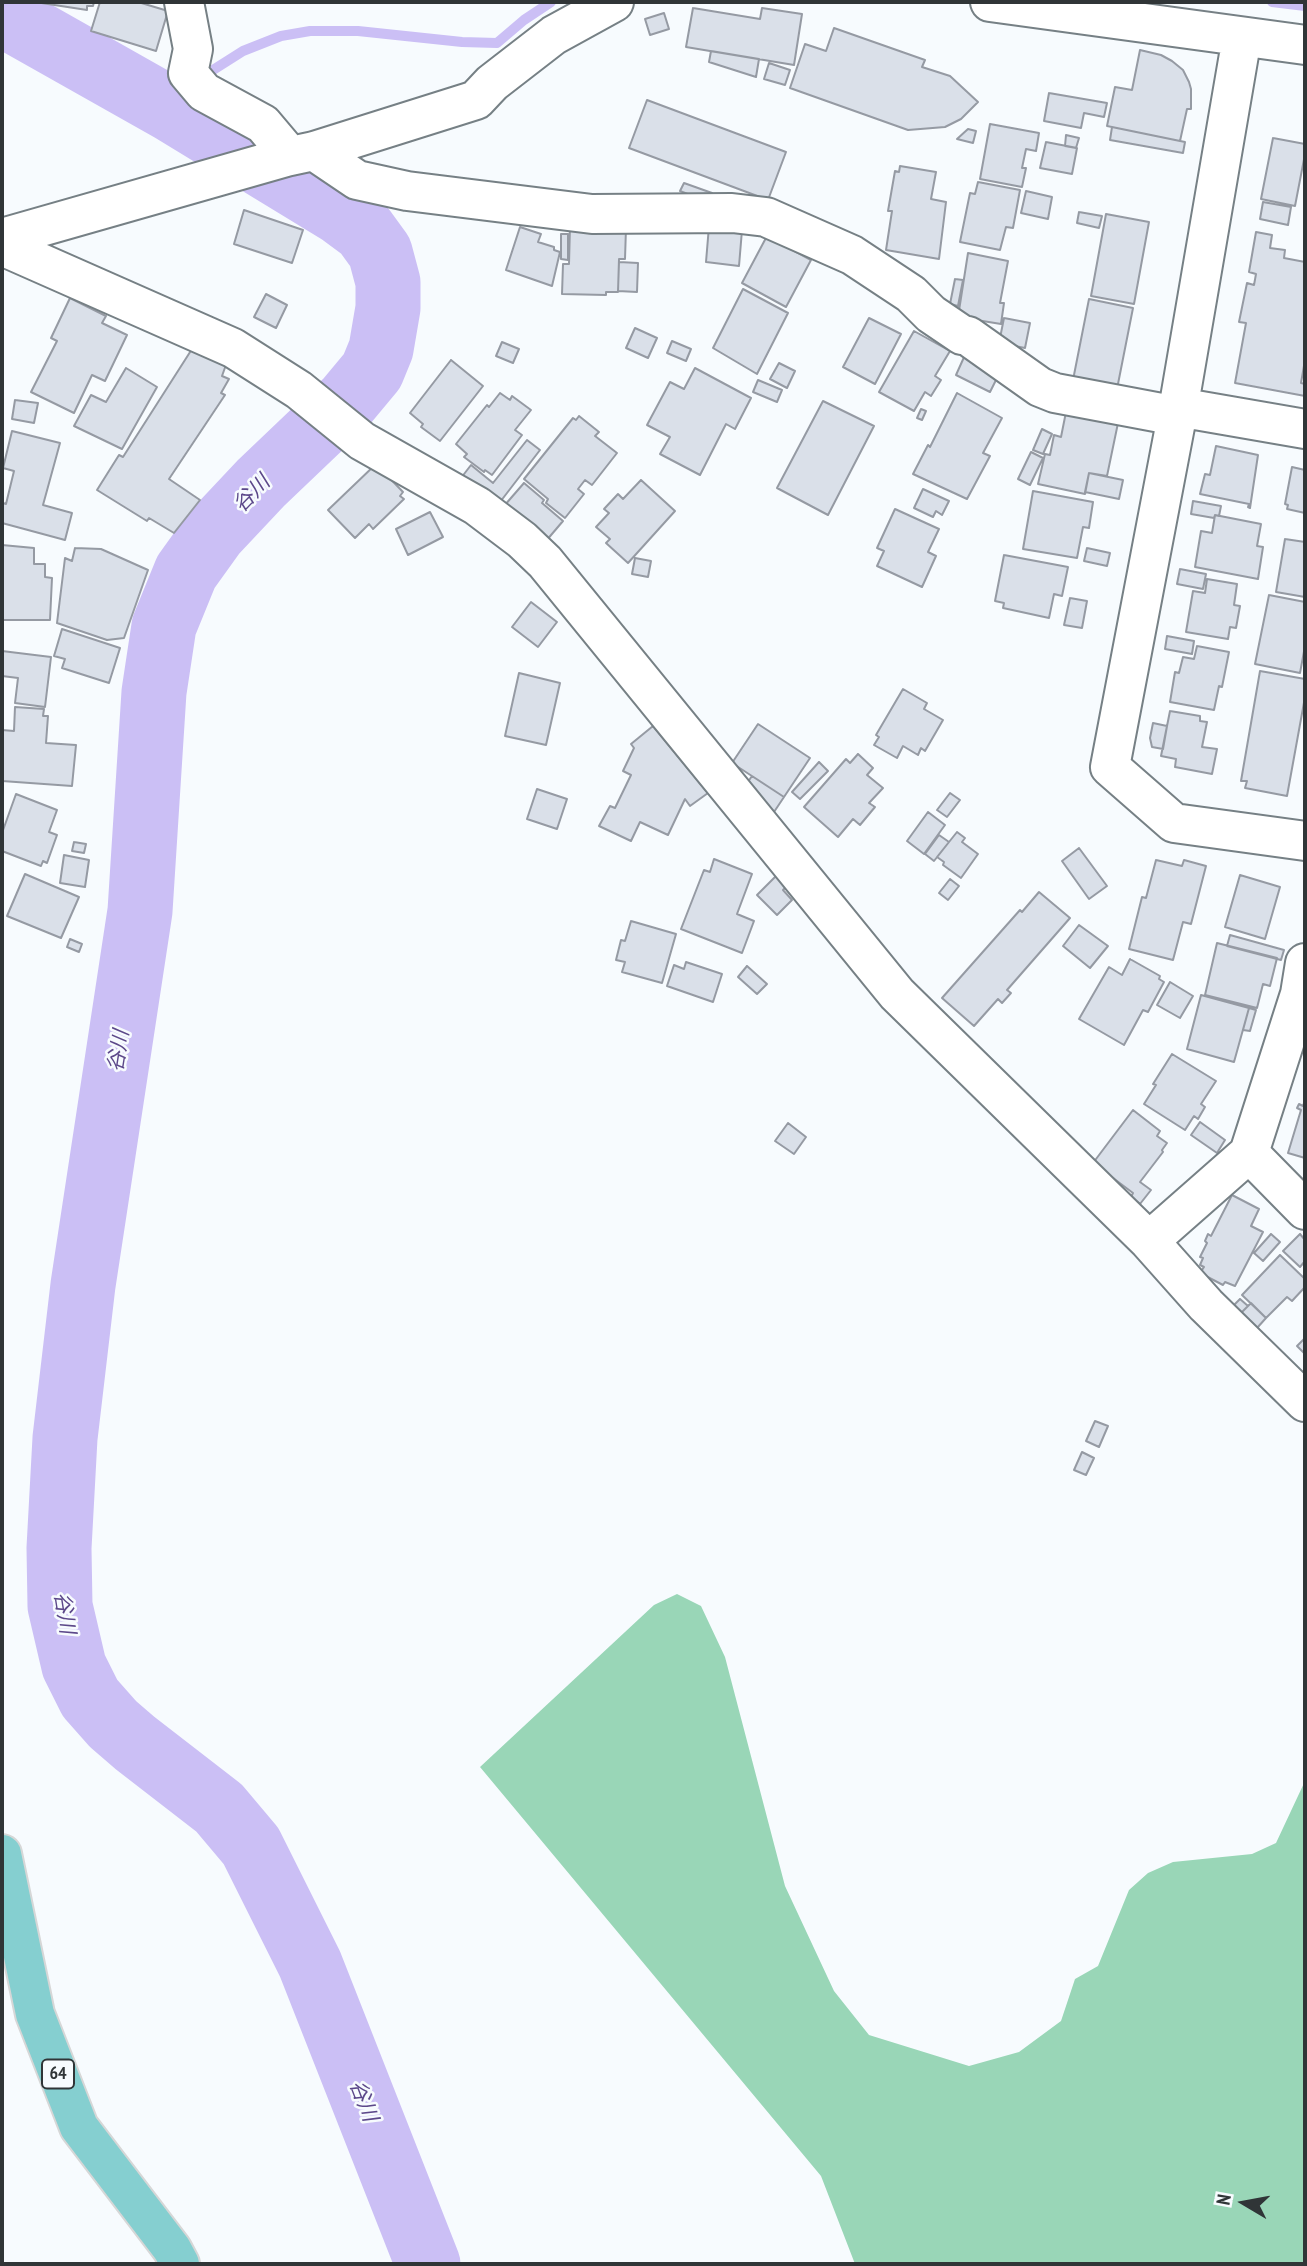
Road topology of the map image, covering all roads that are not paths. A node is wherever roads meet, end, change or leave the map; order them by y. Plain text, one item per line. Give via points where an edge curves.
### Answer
1 (184, 2) edge
2 (614, 2) edge
3 (990, 2) edge
4 (1242, 37) junction
5 (1305, 45) edge
6 (297, 155) junction
7 (2, 238) edge
8 (2, 246) edge
9 (1178, 412) junction
10 (1305, 429) edge
11 (1305, 841) edge
12 (1305, 963) edge
13 (1249, 1153) junction
14 (1305, 1210) edge
15 (1149, 1241) junction
16 (1305, 1402) edge
17 (2, 1854) edge
18 (180, 2264) edge

1 - 6 street via 196,83 263,124
2 - 6 street via 554,35 476,100
3 - 4 street
4 - 5 street
4 - 9 street
6 - 7 street
6 - 9 street via 357,180 407,191 592,214 766,217 871,267 1040,387 1064,395
8 - 15 street via 233,348 299,390 362,441 477,506 522,540 545,562 897,994
9 - 10 street
9 - 11 street via 1110,767 1174,822
12 - 13 street via 1300,994
13 - 14 street
13 - 15 street
15 - 16 street via 1206,1305
17 - 18 main road, 64 via 34,2014 79,2127

